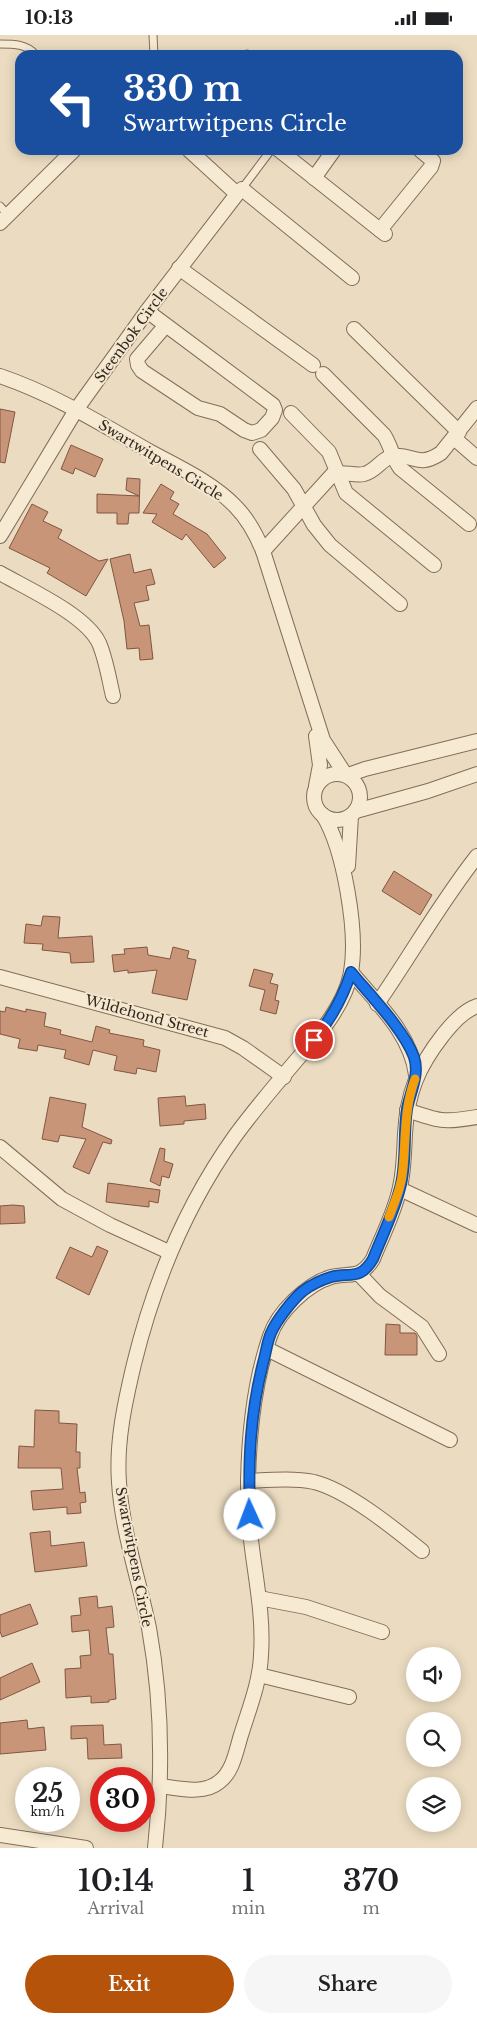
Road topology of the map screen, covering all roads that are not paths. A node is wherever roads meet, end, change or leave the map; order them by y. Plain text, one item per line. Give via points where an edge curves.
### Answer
1 (153, 35) edge
2 (0, 44) edge
3 (31, 50) edge
4 (154, 50) edge
5 (69, 155) edge
6 (195, 155) edge
7 (267, 155) edge
8 (285, 155) edge
9 (330, 155) edge
10 (426, 155) edge
11 (314, 178) junction
12 (239, 191) junction
13 (3, 215) edge
14 (179, 268) junction
15 (352, 278) dead end
16 (147, 311) junction
17 (166, 325) junction
18 (354, 329) dead end
19 (0, 375) edge
20 (477, 408) edge
21 (76, 410) junction
22 (291, 413) dead end
23 (456, 435) junction
24 (260, 449) dead end
25 (392, 457) junction
26 (477, 459) edge
27 (337, 473) junction
28 (304, 506) junction
29 (469, 524) dead end
30 (0, 536) edge
31 (263, 551) junction
32 (434, 565) dead end
33 (0, 573) edge
34 (400, 604) dead end
35 (113, 696) dead end
36 (311, 706) junction
37 (477, 741) edge
38 (477, 774) edge
39 (346, 775) junction
40 (315, 788) junction
41 (353, 813) junction
42 (323, 815) junction
43 (477, 856) edge
44 (346, 879) junction
45 (351, 972) junction
46 (0, 977) edge
47 (377, 1004) junction
48 (477, 1005) edge
49 (416, 1075) junction
50 (284, 1077) junction
51 (407, 1110) junction
52 (477, 1117) edge
53 (0, 1147) edge
54 (400, 1189) junction
55 (477, 1225) edge
56 (169, 1252) junction
57 (359, 1274) junction
58 (267, 1349) junction
59 (439, 1354) dead end
60 (450, 1439) dead end
61 (248, 1481) junction
62 (422, 1551) dead end
63 (259, 1598) junction
64 (382, 1632) dead end
65 (259, 1675) junction
66 (350, 1697) dead end
67 (160, 1786) junction
68 (0, 1835) edge
69 (86, 1848) edge
70 (155, 1848) edge

1 - 4 lane
2 - 3 lane via 21,45
5 - 13 street
6 - 12 street
7 - 12 lane
8 - 11 street
9 - 11 street
10 - 11 street via 433,161 431,167 383,232
12 - 14 street, Steenbok Circle
12 - 15 street
14 - 16 street, Steenbok Circle
14 - 25 street via 318,370 384,435
16 - 17 street
16 - 21 street, Steenbok Circle
17 - 17 street via 273,405 272,418 252,433 220,414 198,408 142,371 137,359
18 - 23 street
19 - 21 street, Swartwitpens Circle
20 - 23 street
21 - 30 street, Steenbok Circle
21 - 31 street, Swartwitpens Circle via 223,495 245,518
22 - 27 street via 329,452
23 - 25 street via 441,453 426,460
23 - 26 street
24 - 28 street
25 - 27 street via 364,474
25 - 29 street via 400,468
27 - 28 street
27 - 32 street via 346,493
28 - 31 street
28 - 34 street via 330,545
31 - 36 street, Swartwitpens Circle
33 - 35 street via 77,618 91,631 99,644
36 - 39 street, Swartwitpens Circle via 323,740
36 - 40 street, Swartwitpens Circle via 320,758
37 - 39 street
38 - 41 street
39 - 40 street via 331,774
39 - 41 street via 359,788 361,800
40 - 42 street via 315,803
41 - 42 street via 336,820
41 - 44 street, Swartwitpens Circle
42 - 44 street, Swartwitpens Circle via 337,843
43 - 47 street via 438,909
44 - 45 street, Swartwitpens Circle via 352,935
45 - 47 street
45 - 50 street, Swartwitpens Circle via 333,1015
46 - 50 street, Wildehond Street via 225,1038
47 - 49 street via 407,1043
48 - 49 street via 460,1016 444,1033
49 - 51 street
50 - 56 street, Swartwitpens Circle via 224,1152 200,1190
51 - 52 street via 446,1122
51 - 54 street
53 - 56 street via 62,1199
54 - 55 street
54 - 57 street via 373,1259
56 - 67 street, Swartwitpens Circle via 152,1297 135,1361 118,1460 124,1518 154,1663
57 - 58 street via 332,1277 302,1292 280,1318
57 - 59 street via 380,1296 422,1327
58 - 60 street
58 - 61 street via 254,1398
61 - 62 street via 286,1479 315,1483 341,1494
61 - 63 street via 250,1530
63 - 64 street via 306,1607
63 - 65 street via 262,1637
65 - 66 street
65 - 67 street via 228,1774 209,1789
67 - 70 street, Swartwitpens Circle
68 - 69 street

